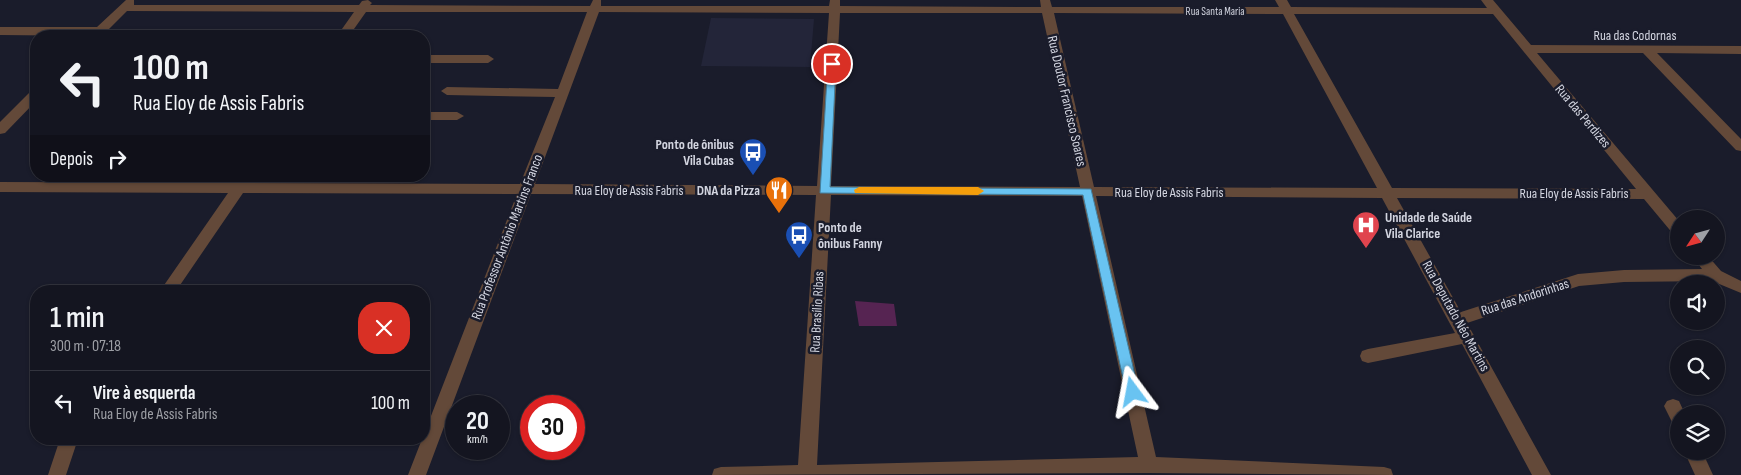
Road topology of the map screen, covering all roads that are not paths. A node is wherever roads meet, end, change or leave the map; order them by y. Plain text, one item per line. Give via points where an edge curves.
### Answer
1 (1423, 0) edge
2 (1487, 0) edge
3 (128, 4) edge
4 (366, 4) edge
5 (596, 4) edge
6 (835, 5) edge
7 (1046, 5) edge
8 (1284, 5) edge
9 (1432, 11) junction
10 (1497, 11) junction
11 (102, 30) edge
12 (348, 30) edge
13 (0, 31) edge
14 (30, 32) edge
15 (1528, 50) junction
16 (1647, 50) junction
17 (1741, 50) edge
18 (430, 59) edge
19 (488, 59) dead end
20 (447, 91) dead end
21 (562, 93) junction
22 (30, 100) edge
23 (430, 116) edge
24 (457, 116) dead end
25 (0, 130) edge
26 (1741, 147) edge
27 (243, 182) edge
28 (0, 187) edge
29 (526, 189) junction
30 (824, 190) junction
31 (1088, 192) junction
32 (1388, 193) junction
33 (1648, 194) junction
34 (1670, 220) edge
35 (1707, 265) edge
36 (1670, 275) edge
37 (1715, 275) edge
38 (1725, 280) edge
39 (172, 285) edge
40 (1741, 287) edge
41 (1457, 320) junction
42 (1467, 336) junction
43 (1368, 356) dead end
44 (430, 441) edge
45 (66, 445) edge
46 (428, 445) edge
47 (1697, 460) edge
48 (1149, 465) junction
49 (57, 475) edge
50 (417, 475) edge
51 (721, 475) edge
52 (807, 475) edge
53 (1384, 475) edge
54 (1542, 475) edge
55 (1704, 475) edge

1 - 9 street
2 - 10 street, Rua das Perdizes
3 - 4 street, Rua Santa Maria
3 - 11 street
4 - 5 street, Rua Santa Maria
4 - 12 street
5 - 6 street, Rua Santa Maria
5 - 21 street, Rua Professor Antônio Martins Franco
6 - 7 street, Rua Santa Maria
6 - 30 street, Rua Brasílio Ribas
7 - 8 street, Rua Santa Maria
7 - 31 street, Rua Doutor Francisco Soares
8 - 9 street, Rua Santa Maria
8 - 32 street, Rua Deputado Néo Martins
9 - 10 street, Rua Santa Maria
10 - 15 street, Rua das Perdizes
13 - 14 street
15 - 16 street, Rua das Codornas
15 - 33 street, Rua das Perdizes
16 - 17 street, Rua das Codornas
16 - 26 street
18 - 19 street
20 - 21 street
21 - 29 street, Rua Professor Antônio Martins Franco
22 - 25 street
23 - 24 street
27 - 28 street, Rua Eloy de Assis Fabris
27 - 29 street, Rua Eloy de Assis Fabris
27 - 39 street
29 - 30 street, Rua Eloy de Assis Fabris
29 - 44 street, Rua Professor Antônio Martins Franco
30 - 31 street, Rua Eloy de Assis Fabris
30 - 52 street, Rua Brasílio Ribas
31 - 32 street, Rua Eloy de Assis Fabris
31 - 48 street, Rua Doutor Francisco Soares
32 - 33 street, Rua Eloy de Assis Fabris
32 - 41 street, Rua Deputado Néo Martins
33 - 34 street, Rua das Perdizes
35 - 37 street
36 - 41 street, Rua das Andorinhas via 1578,280
38 - 40 street, Rua das Andorinhas
41 - 42 street, Rua Deputado Néo Martins
42 - 43 street
42 - 54 street, Rua Deputado Néo Martins
45 - 49 street
46 - 50 street, Rua Professor Antônio Martins Franco
47 - 55 street
48 - 52 street
48 - 53 street
51 - 52 street

